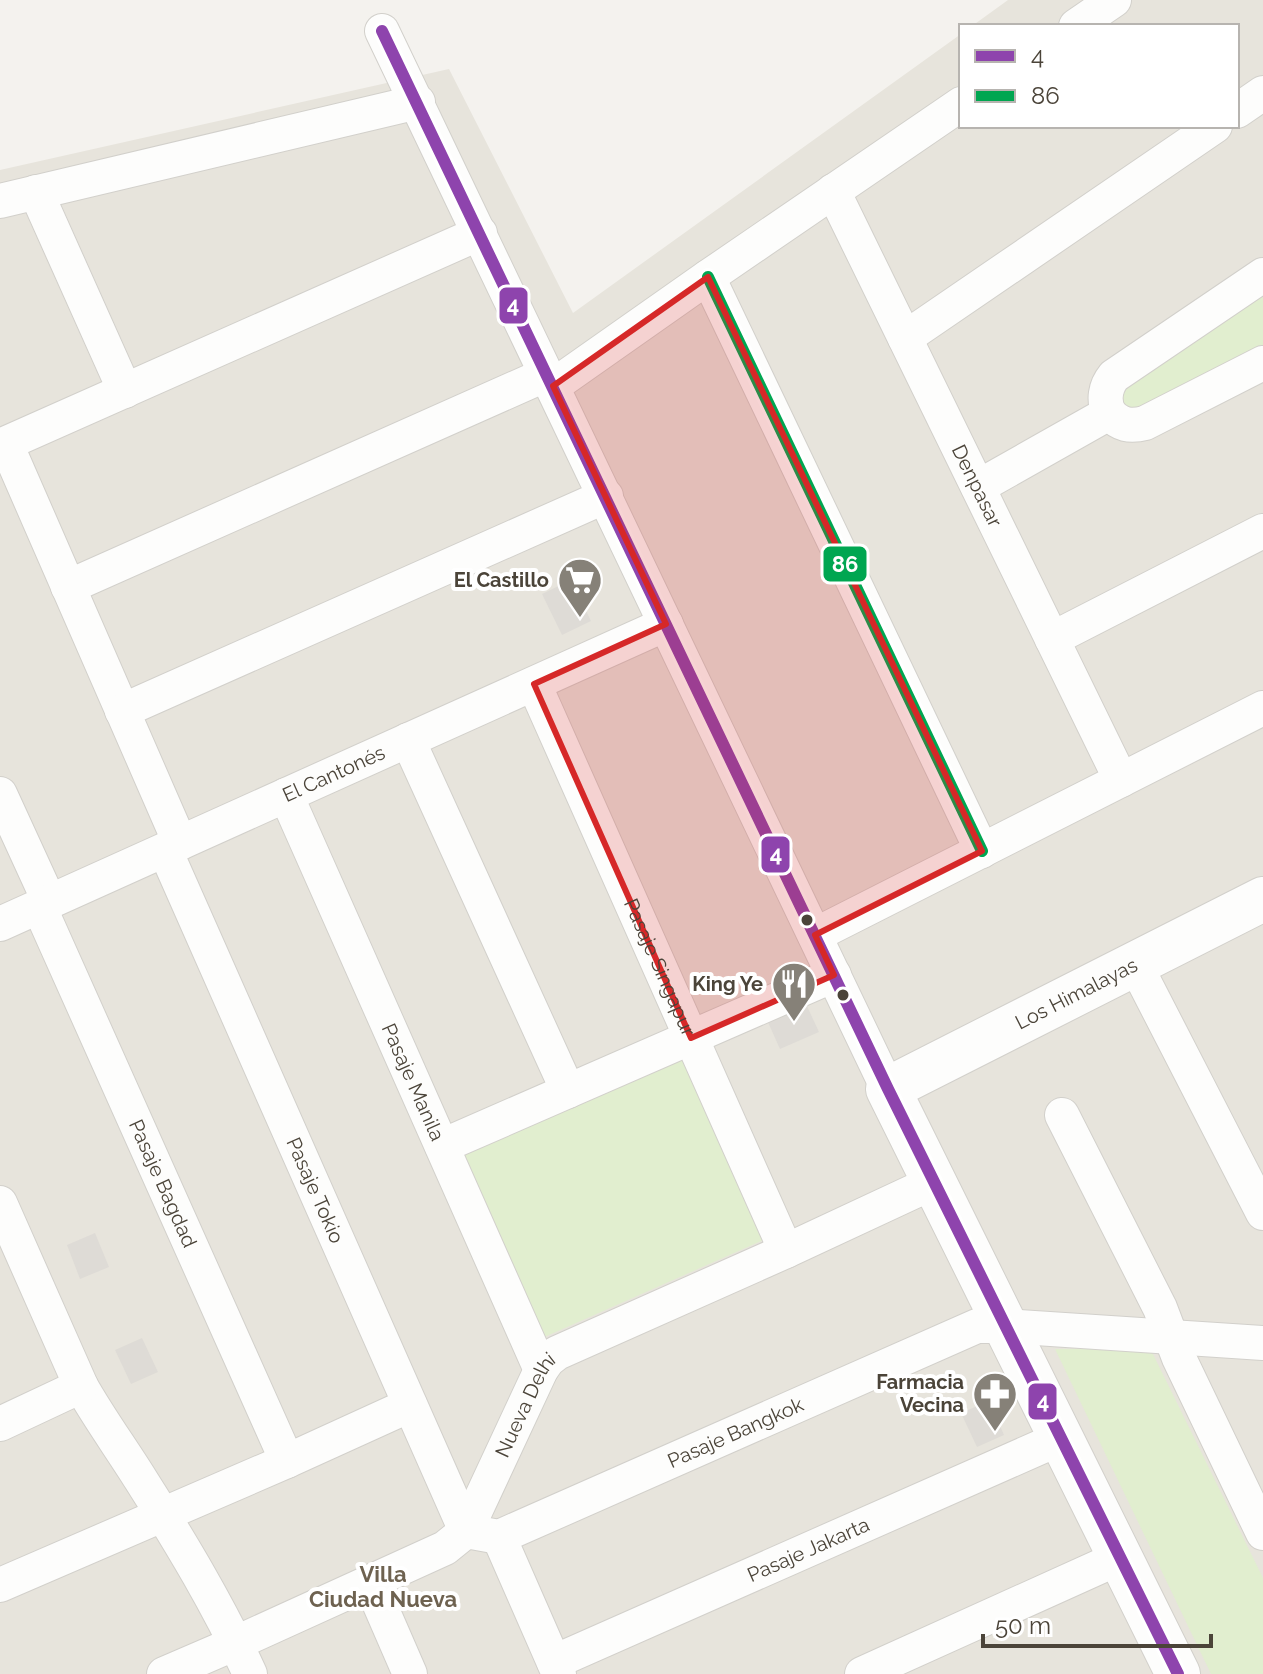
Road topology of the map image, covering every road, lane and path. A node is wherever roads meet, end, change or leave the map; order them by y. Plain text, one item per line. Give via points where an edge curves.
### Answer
1 (1114, 0) edge
2 (1079, 24) edge
3 (382, 31) dead end
4 (1263, 93) edge
5 (418, 102) junction
6 (959, 105) edge
7 (1239, 110) edge
8 (1212, 128) edge
9 (833, 191) junction
10 (36, 192) junction
11 (0, 201) edge
12 (480, 233) junction
13 (1263, 275) edge
14 (708, 277) junction
15 (905, 338) junction
16 (1263, 363) edge
17 (550, 380) junction
18 (125, 391) junction
19 (1109, 413) junction
20 (3, 445) edge
21 (978, 487) junction
22 (606, 496) junction
23 (1263, 531) edge
24 (68, 587) junction
25 (666, 624) junction
26 (1052, 639) junction
27 (534, 684) junction
28 (1263, 708) edge
29 (122, 711) junction
30 (408, 740) junction
31 (1121, 780) junction
32 (0, 794) edge
33 (286, 795) junction
34 (172, 846) junction
35 (982, 851) junction
36 (44, 904) junction
37 (1261, 906) edge
38 (0, 924) edge
39 (815, 935) junction
40 (1135, 964) junction
41 (834, 975) junction
42 (691, 1038) junction
43 (888, 1089) junction
44 (568, 1091) junction
45 (1062, 1115) dead end
46 (442, 1146) junction
47 (934, 1182) junction
48 (0, 1203) edge
49 (1263, 1213) edge
50 (786, 1251) junction
51 (11, 1259) edge
52 (1005, 1326) junction
53 (1170, 1337) junction
54 (1263, 1343) edge
55 (541, 1370) junction
56 (81, 1386) junction
57 (410, 1405) junction
58 (0, 1424) edge
59 (1061, 1438) junction
60 (287, 1461) junction
61 (162, 1514) junction
62 (1263, 1533) edge
63 (482, 1534) junction
64 (1121, 1557) junction
65 (370, 1582) junction
66 (0, 1585) edge
67 (236, 1643) junction
68 (557, 1668) edge
69 (164, 1674) edge
70 (250, 1674) edge
71 (410, 1674) edge
72 (862, 1674) edge
73 (1178, 1674) edge

1 - 2 street
3 - 5 street
4 - 7 street
5 - 10 street
5 - 12 street
6 - 9 street
8 - 15 street
9 - 14 street
9 - 15 street, Denpasar
10 - 11 street
10 - 18 street
12 - 17 street
12 - 18 street
13 - 19 street via 1114,376 1105,398
14 - 17 street
14 - 35 street
15 - 21 street, Denpasar
16 - 19 street via 1145,423 1128,425
17 - 22 street
17 - 24 street
18 - 20 street
19 - 21 street
20 - 24 street, Pasaje Tokio
21 - 26 street, Denpasar
22 - 25 street
22 - 29 street
23 - 26 street
24 - 29 street, Pasaje Tokio
25 - 27 street, El Cantonés
25 - 39 street
26 - 31 street, Denpasar
27 - 30 street, El Cantonés
27 - 42 street, Pasaje Singapur
28 - 31 street
29 - 34 street, Pasaje Tokio
30 - 33 street, El Cantonés
30 - 44 street
31 - 35 street
32 - 36 street, Pasaje Bagdad
33 - 34 street, El Cantonés
33 - 46 street, Pasaje Manila
34 - 36 street, El Cantonés
34 - 57 street, Pasaje Tokio
35 - 39 street
36 - 38 street, El Cantonés
36 - 60 street, Pasaje Bagdad
37 - 40 street, Los Himalayas
39 - 41 street
40 - 43 street, Los Himalayas
40 - 49 street
41 - 42 street
41 - 43 street
42 - 44 street
42 - 50 street, Pasaje Singapur
43 - 47 street
44 - 46 street
45 - 53 street
46 - 55 street, Pasaje Manila
47 - 50 street, Nueva Delhi
47 - 52 street
48 - 51 street
50 - 55 street, Nueva Delhi via 557,1353
51 - 56 street
52 - 53 street, Pasaje Bangkok
52 - 59 street
52 - 63 street, Pasaje Bangkok via 977,1326
53 - 54 street, Pasaje Bangkok
53 - 62 street
55 - 63 street, Nueva Delhi
56 - 58 street
56 - 61 street
57 - 60 street
57 - 63 street, Pasaje Tokio
59 - 64 street
59 - 68 street, Pasaje Jakarta
60 - 61 street
61 - 66 street
61 - 67 street
63 - 65 street
63 - 68 street, Pasaje Tokio
64 - 72 street
64 - 73 street
65 - 67 street
65 - 71 street
67 - 69 street
67 - 70 street

